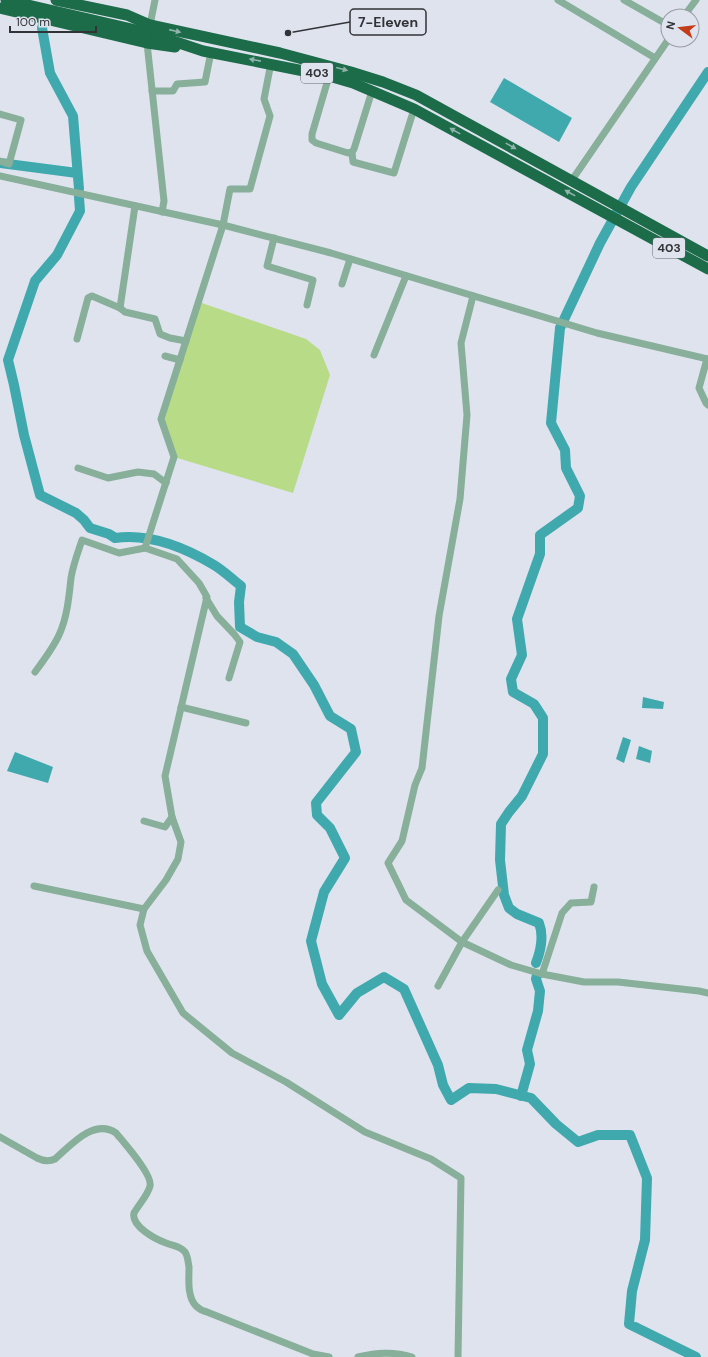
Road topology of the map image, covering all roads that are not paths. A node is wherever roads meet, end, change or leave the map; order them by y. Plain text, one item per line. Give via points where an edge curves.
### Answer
1 (6, 0) edge
2 (56, 0) edge
3 (77, 0) edge
4 (90, 0) edge
5 (155, 0) edge
6 (558, 0) edge
7 (624, 0) edge
8 (0, 6) edge
9 (124, 15) junction
10 (660, 20) edge
11 (150, 25) junction
12 (147, 43) junction
13 (662, 48) edge
14 (207, 51) junction
15 (655, 58) junction
16 (271, 64) junction
17 (328, 76) junction
18 (372, 91) junction
19 (152, 92) junction
20 (414, 109) junction
21 (0, 114) edge
22 (352, 152) junction
23 (0, 161) edge
24 (0, 176) edge
25 (572, 180) junction
26 (135, 206) junction
27 (162, 212) junction
28 (223, 225) junction
29 (274, 238) junction
30 (708, 256) edge
31 (350, 260) junction
32 (708, 270) edge
33 (406, 276) junction
34 (342, 284) dead end
35 (473, 296) junction
36 (308, 305) dead end
37 (120, 308) junction
38 (77, 339) dead end
39 (186, 341) junction
40 (374, 355) dead end
41 (165, 356) dead end
42 (708, 359) edge
43 (180, 360) junction
44 (708, 404) edge
45 (78, 468) dead end
46 (166, 483) junction
47 (145, 548) junction
48 (206, 598) junction
49 (35, 672) dead end
50 (229, 678) dead end
51 (181, 707) junction
52 (246, 723) dead end
53 (172, 817) junction
54 (144, 821) dead end
55 (34, 886) dead end
56 (594, 887) dead end
57 (498, 890) dead end
58 (144, 909) junction
59 (462, 942) junction
60 (542, 974) junction
61 (438, 986) dead end
62 (708, 993) edge
63 (0, 1137) edge
64 (329, 1357) edge
65 (358, 1357) edge
66 (412, 1357) edge
67 (458, 1357) edge

1 - 14 highway, 403 via 150,33
2 - 9 highway, 403
3 - 9 highway
4 - 9 highway via 118,10
5 - 11 street
6 - 15 street
7 - 10 street
8 - 12 highway
8 - 14 highway
9 - 11 highway, 403
11 -> 25 highway, 403 via 280,53 416,94
12 - 14 highway
12 - 19 street
13 - 15 street
16 -> 14 highway, 403
14 - 19 street via 205,82 177,84 173,91
15 - 25 street
16 - 17 highway, 403
16 - 28 street via 264,99 270,116 250,189 230,190
17 - 18 highway, 403
17 - 22 street via 312,140 348,153
18 - 20 highway, 403
18 - 22 street
19 - 27 street via 164,201
20 - 22 street via 394,173 353,162
32 -> 20 highway, 403
21 - 23 street via 21,120 9,164
24 - 26 street
25 - 30 highway, 403
26 - 27 street
26 - 37 street
27 - 28 street
28 - 29 street
28 - 39 street
29 - 31 street
29 - 36 street via 266,266 313,280
31 - 33 street
31 - 34 street
33 - 35 street
33 - 40 street
35 - 42 street via 597,333
35 - 59 street via 461,343 467,415 460,499 439,616 422,768 415,785 402,841 388,863 406,900
37 - 38 street via 92,296 88,298
37 - 39 street via 125,312 155,319 160,334
39 - 43 street
41 - 43 street
42 - 44 street via 699,388
43 - 46 street via 162,419 174,457
45 - 46 street via 108,478 138,472 154,474
46 - 47 street
47 - 48 street via 177,559 199,583
47 - 49 street via 119,553 82,540 59,635
48 - 50 street via 217,616 240,642
48 - 51 street
51 - 52 street
51 - 53 street via 166,776
53 - 54 street via 165,827
53 - 58 street via 181,842 178,859
55 - 58 street
56 - 60 street via 591,902 571,903 562,913
57 - 59 street
58 - 67 street via 140,925 147,951 184,1013 232,1053 286,1082 365,1132 431,1159 461,1178
59 - 60 street via 510,965
59 - 61 street
60 - 62 street via 584,982 618,982
63 - 64 street via 37,1158 51,1161 94,1129 103,1128 116,1133 150,1179 150,1186 134,1213 134,1220 143,1230 186,1253 191,1300 197,1307 313,1354
65 - 66 street via 377,1353

